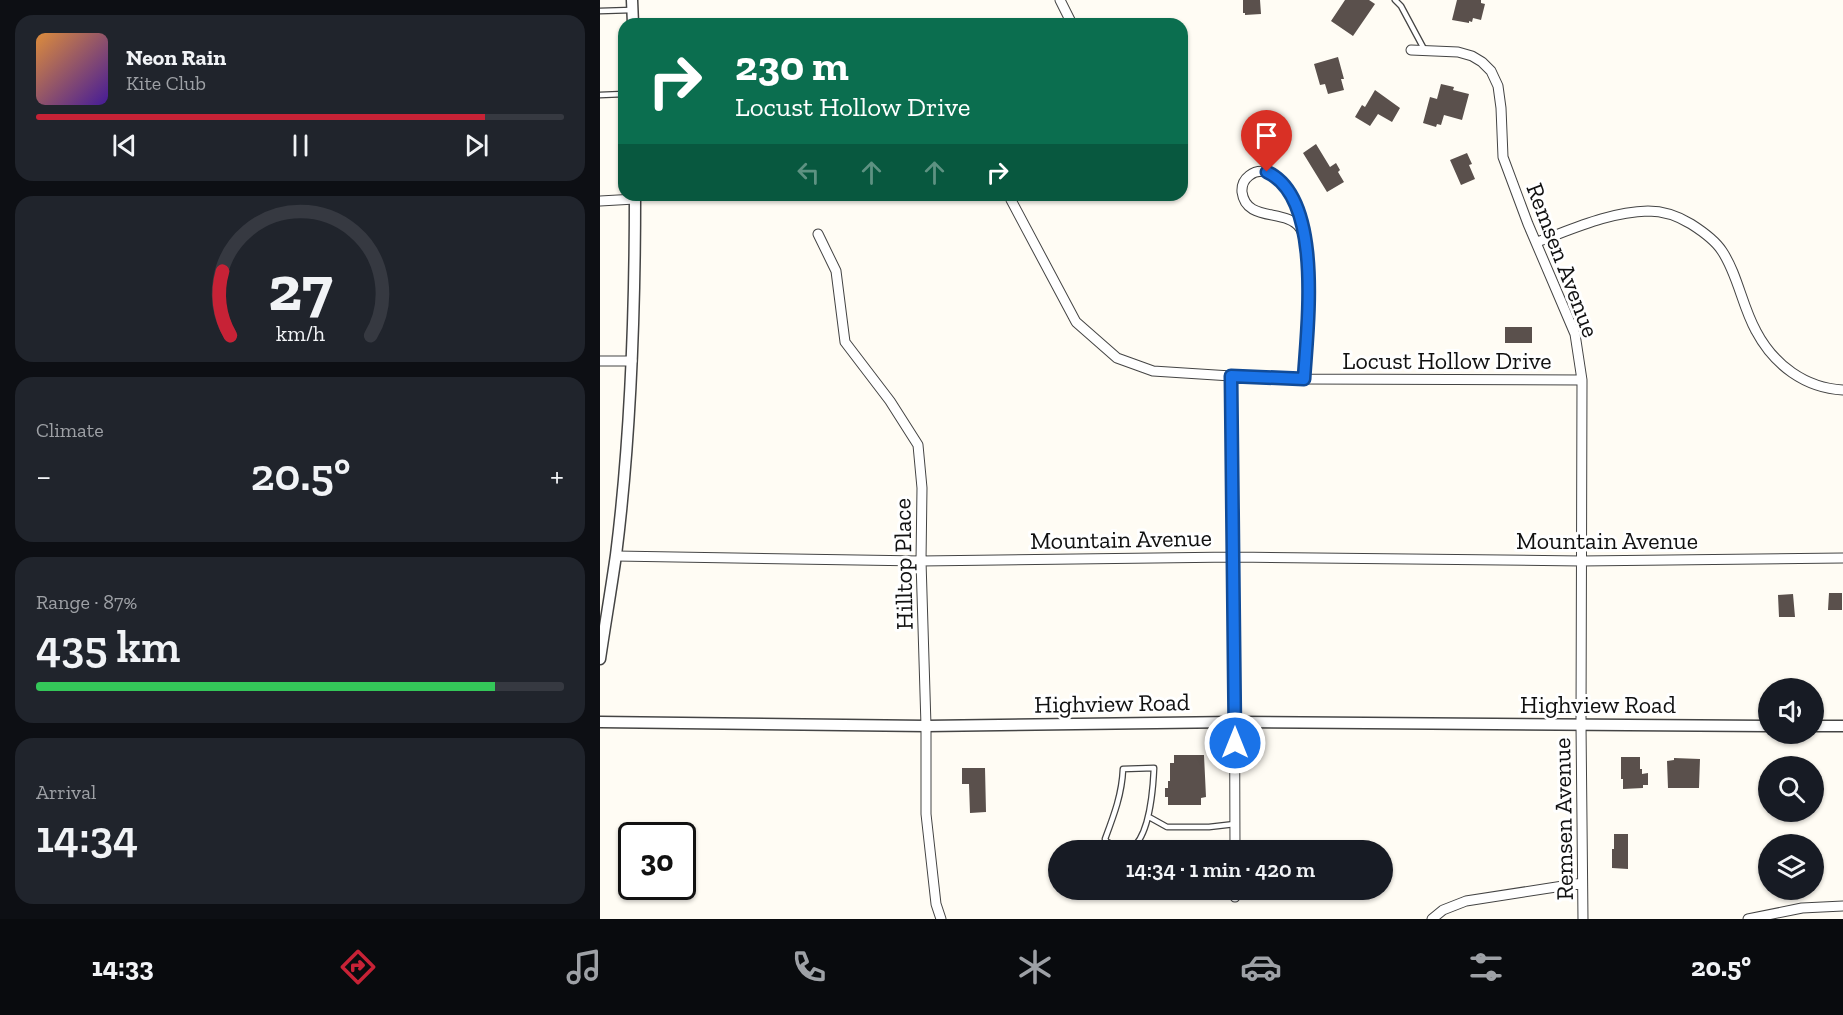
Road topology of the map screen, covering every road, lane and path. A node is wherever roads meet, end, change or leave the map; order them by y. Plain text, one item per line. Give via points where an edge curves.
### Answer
1 (1060, 0) edge
2 (1395, 0) edge
3 (632, 5) edge
4 (600, 11) edge
5 (1069, 18) edge
6 (1411, 50) dead end
7 (1426, 51) junction
8 (618, 94) edge
9 (600, 95) edge
10 (618, 199) edge
11 (600, 201) edge
12 (635, 201) edge
13 (1012, 201) edge
14 (1303, 232) junction
15 (818, 234) dead end
16 (1537, 242) junction
17 (600, 361) edge
18 (632, 361) junction
19 (1231, 376) junction
20 (1304, 379) junction
21 (1582, 380) junction
22 (1843, 390) edge
23 (616, 556) junction
24 (1234, 557) junction
25 (1843, 558) edge
26 (921, 561) junction
27 (1581, 561) junction
28 (600, 659) edge
29 (600, 722) edge
30 (1235, 722) junction
31 (1581, 725) junction
32 (926, 726) junction
33 (1758, 726) edge
34 (1824, 726) edge
35 (1843, 726) edge
36 (1149, 817) junction
37 (1235, 824) junction
38 (1106, 840) edge
39 (1139, 840) edge
40 (1235, 840) edge
41 (1582, 883) junction
42 (1843, 906) edge
43 (941, 919) edge
44 (1432, 919) edge
45 (1583, 919) edge
46 (1748, 919) edge

1 - 5 street
2 - 7 lane
3 - 4 lane
6 - 7 street, Remsen Avenue
7 - 16 street, Remsen Avenue via 1472,56 1491,71 1498,86 1503,157
8 - 9 lane
10 - 11 street
12 - 18 street
13 - 19 street, Locust Hollow Drive via 1076,322 1117,358 1153,371
14 - 14 street via 1293,222 1249,206 1242,193 1245,179 1261,171 1280,180 1296,203
14 - 20 street via 1308,256 1309,312
15 - 26 street, Hilltop Place via 836,271 845,342 918,445
16 - 21 street, Remsen Avenue via 1575,334
16 - 22 street via 1615,215 1649,211 1681,218 1704,232 1722,250 1756,331 1777,361 1801,380
17 - 18 street
18 - 23 street
19 - 20 street, Locust Hollow Drive
19 - 24 street
20 - 21 street, Locust Hollow Drive
21 - 27 street, Remsen Avenue
23 - 26 street, Mountain Avenue
23 - 28 street
24 - 26 street, Mountain Avenue
24 - 27 street, Mountain Avenue
24 - 30 street
25 - 27 street, Mountain Avenue
26 - 32 street, Hilltop Place
27 - 31 street, Remsen Avenue
29 - 32 street, Highview Road
30 - 31 street, Highview Road
30 - 32 street, Highview Road
30 - 37 street
31 - 33 street, Highview Road
31 - 41 street, Remsen Avenue
32 - 43 street, Hilltop Place via 926,814
34 - 35 street
36 - 37 lane via 1167,827
36 - 38 lane via 1154,768 1123,769 1122,787
36 - 39 lane
37 - 40 street
41 - 44 street via 1466,901
41 - 45 street, Remsen Avenue
42 - 46 street via 1802,908

